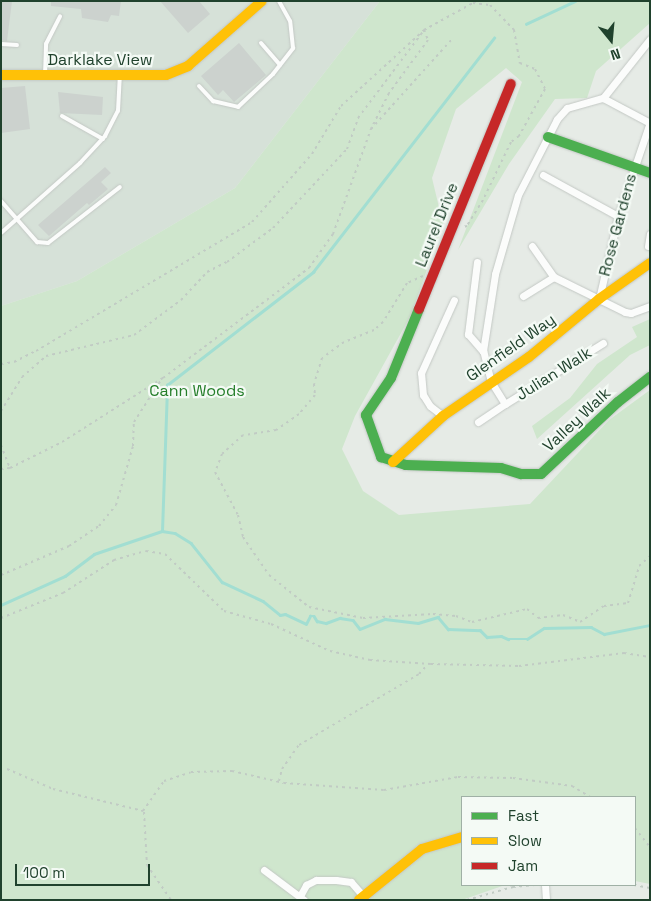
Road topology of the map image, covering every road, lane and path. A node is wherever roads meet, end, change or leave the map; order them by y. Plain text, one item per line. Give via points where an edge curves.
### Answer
1 (262, 1) edge
2 (279, 1) edge
3 (494, 1) edge
4 (490, 5) junction
5 (60, 16) dead end
6 (424, 30) junction
7 (453, 38) dead end
8 (650, 39) edge
9 (261, 43) dead end
10 (1, 44) edge
11 (17, 45) dead end
12 (280, 65) junction
13 (1, 75) edge
14 (45, 75) junction
15 (120, 76) junction
16 (511, 84) dead end
17 (199, 86) dead end
18 (603, 98) junction
19 (62, 116) dead end
20 (650, 123) edge
21 (371, 129) junction
22 (548, 137) junction
23 (103, 139) junction
24 (633, 169) junction
25 (650, 173) edge
26 (543, 175) dead end
27 (120, 188) dead end
28 (1, 201) edge
29 (618, 216) junction
30 (17, 220) junction
31 (451, 229) junction
32 (1, 233) edge
33 (650, 234) edge
34 (532, 246) dead end
35 (648, 246) dead end
36 (477, 262) dead end
37 (650, 263) edge
38 (434, 272) junction
39 (554, 277) junction
40 (523, 296) dead end
41 (599, 299) junction
42 (454, 300) dead end
43 (650, 306) edge
44 (602, 343) dead end
45 (483, 351) junction
46 (1, 364) edge
47 (163, 378) junction
48 (650, 378) edge
49 (491, 382) junction
50 (505, 404) junction
51 (1, 411) edge
52 (443, 416) junction
53 (478, 422) dead end
54 (1, 445) edge
55 (393, 462) junction
56 (10, 468) junction
57 (1, 469) edge
58 (650, 556) edge
59 (1, 575) edge
60 (1, 618) edge
61 (650, 656) edge
62 (428, 664) junction
63 (7, 769) dead end
64 (279, 782) junction
65 (588, 796) edge
66 (144, 811) junction
67 (636, 829) edge
68 (461, 837) edge
69 (650, 847) edge
70 (264, 870) dead end
71 (636, 885) edge
72 (524, 886) edge
73 (544, 886) edge
74 (650, 888) edge
75 (302, 898) edge
76 (361, 898) edge
77 (171, 900) edge
78 (467, 900) edge
79 (546, 900) edge

1 - 15 street, Darklake View via 188,66 166,74
2 - 12 lane via 294,36 293,48
3 - 4 path
4 - 6 path via 473,3
4 - 31 path via 514,30 520,63 535,69 545,89 519,136 511,142 467,226
5 - 14 lane via 46,44
6 - 21 path via 428,40 389,93
6 - 46 path via 341,106 312,154 252,222 36,350 14,362
6 - 51 path via 358,118 347,149 272,228 228,262 207,272 181,300 134,335 46,356 22,377
7 - 21 path
8 - 18 street
9 - 12 lane
10 - 11 lane
12 - 17 lane via 238,107 213,101
13 - 14 street, Darklake View
14 - 15 street, Darklake View
15 - 23 lane via 118,111
16 - 31 street, Laurel Drive
18 - 20 street
18 - 22 street via 567,108
19 - 23 lane
20 - 24 street, Rose Gardens
21 - 47 path via 336,226 309,268
22 - 24 street
22 - 45 street via 518,195 495,274
23 - 30 lane
24 - 25 street
24 - 29 street, Rose Gardens
26 - 29 street
27 - 30 lane via 48,243 37,242
28 - 30 lane
29 - 41 street, Rose Gardens
30 - 32 lane
31 - 38 street, Laurel Drive
33 - 35 street
34 - 39 street
36 - 45 street via 468,334
37 - 41 street, Glenfield Way
38 - 55 street, Laurel Drive via 391,378 366,415 381,457
38 - 58 path via 407,283 384,322 374,330 344,342 322,358 314,384 315,395 299,414 276,430 244,435 222,454 215,472 238,515 243,537 269,575 309,607 363,618 433,614 456,616 472,622 527,609 538,618 563,615 580,622 604,606 628,603 639,566
39 - 40 street
39 - 41 street
41 - 43 street via 631,313
41 - 49 street, Glenfield Way via 529,358
42 - 52 street via 421,373 423,395 430,406
44 - 50 street, Julian Walk
45 - 49 street, Julian Walk
47 - 56 path via 62,442
47 - 59 path via 134,422 133,446 116,505 99,526 69,546
48 - 55 street, Valley Walk via 618,402 541,474 521,474 501,468 438,468
49 - 50 street, Julian Walk
49 - 52 street, Glenfield Way
50 - 53 street, Julian Walk
52 - 55 street, Glenfield Way
54 - 56 path
56 - 57 path
60 - 62 path via 63,593 114,560 146,551 165,554 224,611 270,624 330,652 370,660
61 - 62 path via 624,653 519,666
62 - 64 path via 419,674 299,745 282,769
63 - 66 path via 52,789
64 - 65 path via 384,790 458,777 513,778 572,786
64 - 66 path via 232,771 190,772 164,782
66 - 77 path via 147,865
67 - 69 path
68 - 76 street via 422,849
70 - 75 street
71 - 74 path
72 - 78 path
73 - 79 street
75 - 76 street via 306,884 316,880 336,880 350,882

